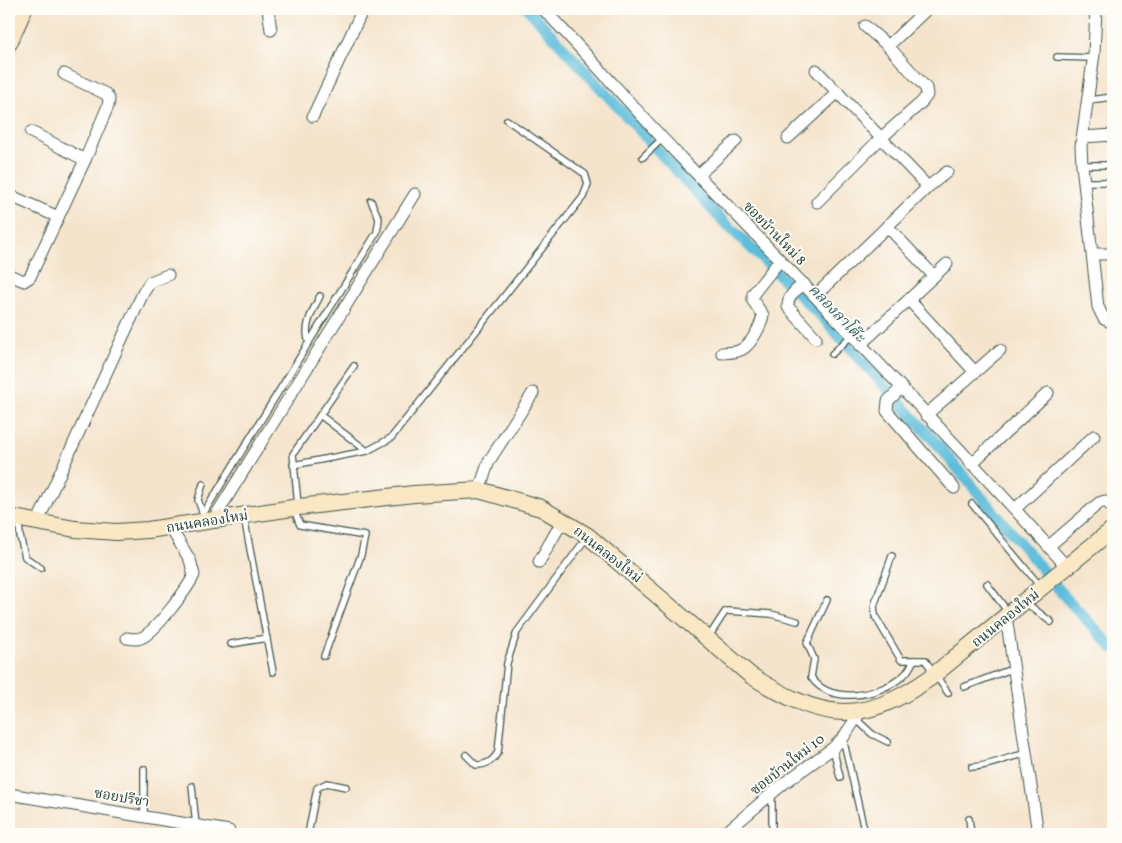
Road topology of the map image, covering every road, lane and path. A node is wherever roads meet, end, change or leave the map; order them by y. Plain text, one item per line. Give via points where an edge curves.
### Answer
1 (24, 9) edge
2 (268, 9) edge
3 (363, 9) edge
4 (543, 9) edge
5 (927, 9) edge
6 (1096, 9) edge
7 (865, 26) dead end
8 (271, 30) dead end
9 (9, 42) edge
10 (888, 46) junction
11 (1057, 57) dead end
12 (1094, 58) junction
13 (816, 70) dead end
14 (64, 74) dead end
15 (838, 92) junction
16 (1113, 97) edge
17 (1089, 100) junction
18 (313, 116) dead end
19 (507, 120) dead end
20 (31, 132) dead end
21 (1113, 135) edge
22 (1083, 137) junction
23 (788, 138) dead end
24 (881, 138) junction
25 (660, 141) junction
26 (736, 141) dead end
27 (643, 157) dead end
28 (85, 160) junction
29 (1082, 164) junction
30 (1113, 165) edge
31 (947, 172) dead end
32 (698, 175) junction
33 (1084, 182) junction
34 (1113, 182) edge
35 (928, 187) junction
36 (415, 194) dead end
37 (9, 195) edge
38 (371, 201) dead end
39 (817, 202) dead end
40 (58, 218) junction
41 (887, 226) junction
42 (1094, 254) junction
43 (1113, 254) edge
44 (947, 264) dead end
45 (775, 266) junction
46 (9, 274) edge
47 (168, 275) dead end
48 (934, 276) junction
49 (798, 289) junction
50 (320, 296) dead end
51 (814, 296) junction
52 (909, 300) junction
53 (1113, 324) edge
54 (816, 338) dead end
55 (849, 338) junction
56 (309, 343) junction
57 (860, 345) junction
58 (1000, 350) dead end
59 (722, 353) dead end
60 (832, 354) dead end
61 (354, 366) dead end
62 (975, 372) junction
63 (532, 393) dead end
64 (894, 394) junction
65 (1048, 394) dead end
66 (320, 415) junction
67 (926, 415) junction
68 (1094, 436) dead end
69 (367, 451) junction
70 (971, 464) junction
71 (293, 466) junction
72 (203, 484) dead end
73 (954, 488) dead end
74 (479, 490) junction
75 (972, 504) dead end
76 (1113, 507) edge
77 (296, 508) junction
78 (1015, 509) junction
79 (244, 516) junction
80 (205, 519) junction
81 (563, 520) junction
82 (12, 522) edge
83 (37, 523) junction
84 (170, 527) junction
85 (1113, 529) edge
86 (588, 536) junction
87 (1049, 546) junction
88 (892, 556) dead end
89 (540, 562) dead end
90 (41, 568) dead end
91 (1063, 570) junction
92 (986, 584) dead end
93 (1044, 586) junction
94 (827, 600) dead end
95 (1025, 601) junction
96 (1008, 615) junction
97 (797, 622) dead end
98 (1051, 622) dead end
99 (128, 638) dead end
100 (267, 638) junction
101 (708, 638) junction
102 (230, 644) dead end
103 (324, 656) dead end
104 (914, 660) junction
105 (1014, 668) junction
106 (274, 672) dead end
107 (934, 675) junction
108 (964, 687) dead end
109 (948, 693) dead end
110 (858, 714) junction
111 (843, 738) junction
112 (888, 742) dead end
113 (833, 748) junction
114 (1026, 754) junction
115 (466, 755) dead end
116 (972, 767) dead end
117 (144, 769) dead end
118 (840, 777) dead end
119 (192, 786) dead end
120 (346, 788) dead end
121 (9, 794) edge
122 (772, 794) junction
123 (144, 816) junction
124 (968, 819) dead end
125 (196, 825) junction
126 (229, 831) dead end
127 (308, 834) edge
128 (724, 834) edge
129 (772, 834) edge
130 (865, 834) edge
131 (972, 834) edge
132 (1038, 834) edge

1 - 9 street
2 - 8 street
3 - 18 street
4 - 25 street, ซอยบ้านใหม่ 8
5 - 10 street
6 - 12 street
7 - 10 street
10 - 24 street via 926,88 926,95
11 - 12 lane
12 - 17 street
13 - 15 street
14 - 28 street via 106,94 109,99
15 - 23 street
15 - 24 street
16 - 17 lane
17 - 22 street
19 - 69 lane via 585,174 588,184 583,197 391,438
20 - 28 street
21 - 22 street
22 - 29 street
24 - 35 street
24 - 39 street
25 - 27 lane
25 - 32 street, ซอยบ้านใหม่ 8
26 - 32 street
28 - 40 street
29 - 30 lane
29 - 33 street
31 - 35 street
32 - 45 street, ซอยบ้านใหม่ 8
33 - 34 lane
33 - 42 street
35 - 41 street
36 - 80 street
37 - 40 street
38 - 56 lane via 380,219 377,232
40 - 46 street via 30,277 24,281
41 - 48 street
41 - 51 street
42 - 43 street
42 - 53 street via 1098,307 1104,319
44 - 48 street
45 - 49 street, ซอยบ้านใหม่ 8
45 - 59 street via 753,294 753,301 763,315 759,327 745,348
47 - 83 street via 150,282 142,293
48 - 52 street
49 - 51 street, ซอยบ้านใหม่ 8
49 - 54 street via 788,301 788,307
50 - 56 lane via 307,324
51 - 55 street, ซอยบ้านใหม่ 8
52 - 57 street
52 - 62 street
55 - 57 street, ซอยบ้านใหม่ 8
55 - 60 lane
56 - 80 lane
57 - 64 street, ซอยบ้านใหม่ 8
58 - 62 street
61 - 66 lane
62 - 67 street
63 - 74 street via 489,461
64 - 67 street, ซอยบ้านใหม่ 8
64 - 73 street via 887,411
65 - 70 street
66 - 69 lane
66 - 71 lane via 293,454
67 - 70 street, ซอยบ้านใหม่ 8
68 - 78 street
69 - 71 lane
70 - 78 street, ซอยบ้านใหม่ 8
71 - 77 lane
72 - 80 lane via 198,500
74 - 77 street, ถนนคลองใหม่
74 - 81 street, ถนนคลองใหม่ via 541,508
75 - 93 lane
76 - 87 street via 1105,501 1099,503
77 - 79 street, ถนนคลองใหม่
77 - 103 lane via 300,525 365,536
78 - 87 street, ซอยบ้านใหม่ 8
79 - 80 street, ถนนคลองใหม่
79 - 100 lane
80 - 84 street, ถนนคลองใหม่
81 - 86 street, ถนนคลองใหม่
81 - 89 street
82 - 83 street, ถนนคลองใหม่
82 - 90 lane via 20,536 25,557
83 - 84 street, ถนนคลองใหม่ via 116,532
84 - 99 street via 190,560 194,575 181,596 149,632 142,637
85 - 91 street, ถนนคลองใหม่
86 - 101 street, ถนนคลองใหม่
86 - 115 lane via 517,632 507,663 498,752 490,763 483,765 476,765
87 - 91 street, ซอยบ้านใหม่ 8
88 - 104 lane via 875,598 875,616 901,660
91 - 93 street, ถนนคลองใหม่
92 - 96 lane
93 - 95 street, ถนนคลองใหม่
94 - 104 lane via 807,643 814,659 811,677 817,686 844,695 873,691 902,677
95 - 96 street, ถนนคลองใหม่
95 - 98 lane
96 - 105 street
96 - 107 street, ถนนคลองใหม่
97 - 101 lane via 772,614 729,611 725,612
100 - 102 lane
100 - 106 lane
101 - 110 street, ถนนคลองใหม่ via 750,674 792,700 814,709
104 - 107 lane via 925,660
105 - 108 lane
105 - 114 street
107 - 109 lane
107 - 110 street, ถนนคลองใหม่ via 903,696
110 - 111 street, ซอยบ้านใหม่ 10
110 - 112 lane via 872,734
111 - 113 street, ซอยบ้านใหม่ 10
111 - 130 lane
113 - 118 lane
113 - 122 street, ซอยบ้านใหม่ 10
114 - 116 lane via 1008,757 992,765
114 - 132 street
117 - 123 lane
119 - 125 lane
120 - 127 lane via 326,783 317,788
121 - 123 street, ซอยปรีชา
122 - 128 street, ซอยบ้านใหม่ 10
122 - 129 lane
123 - 125 street, ซอยปรีชา
124 - 131 lane
125 - 126 street, ซอยปรีชา

